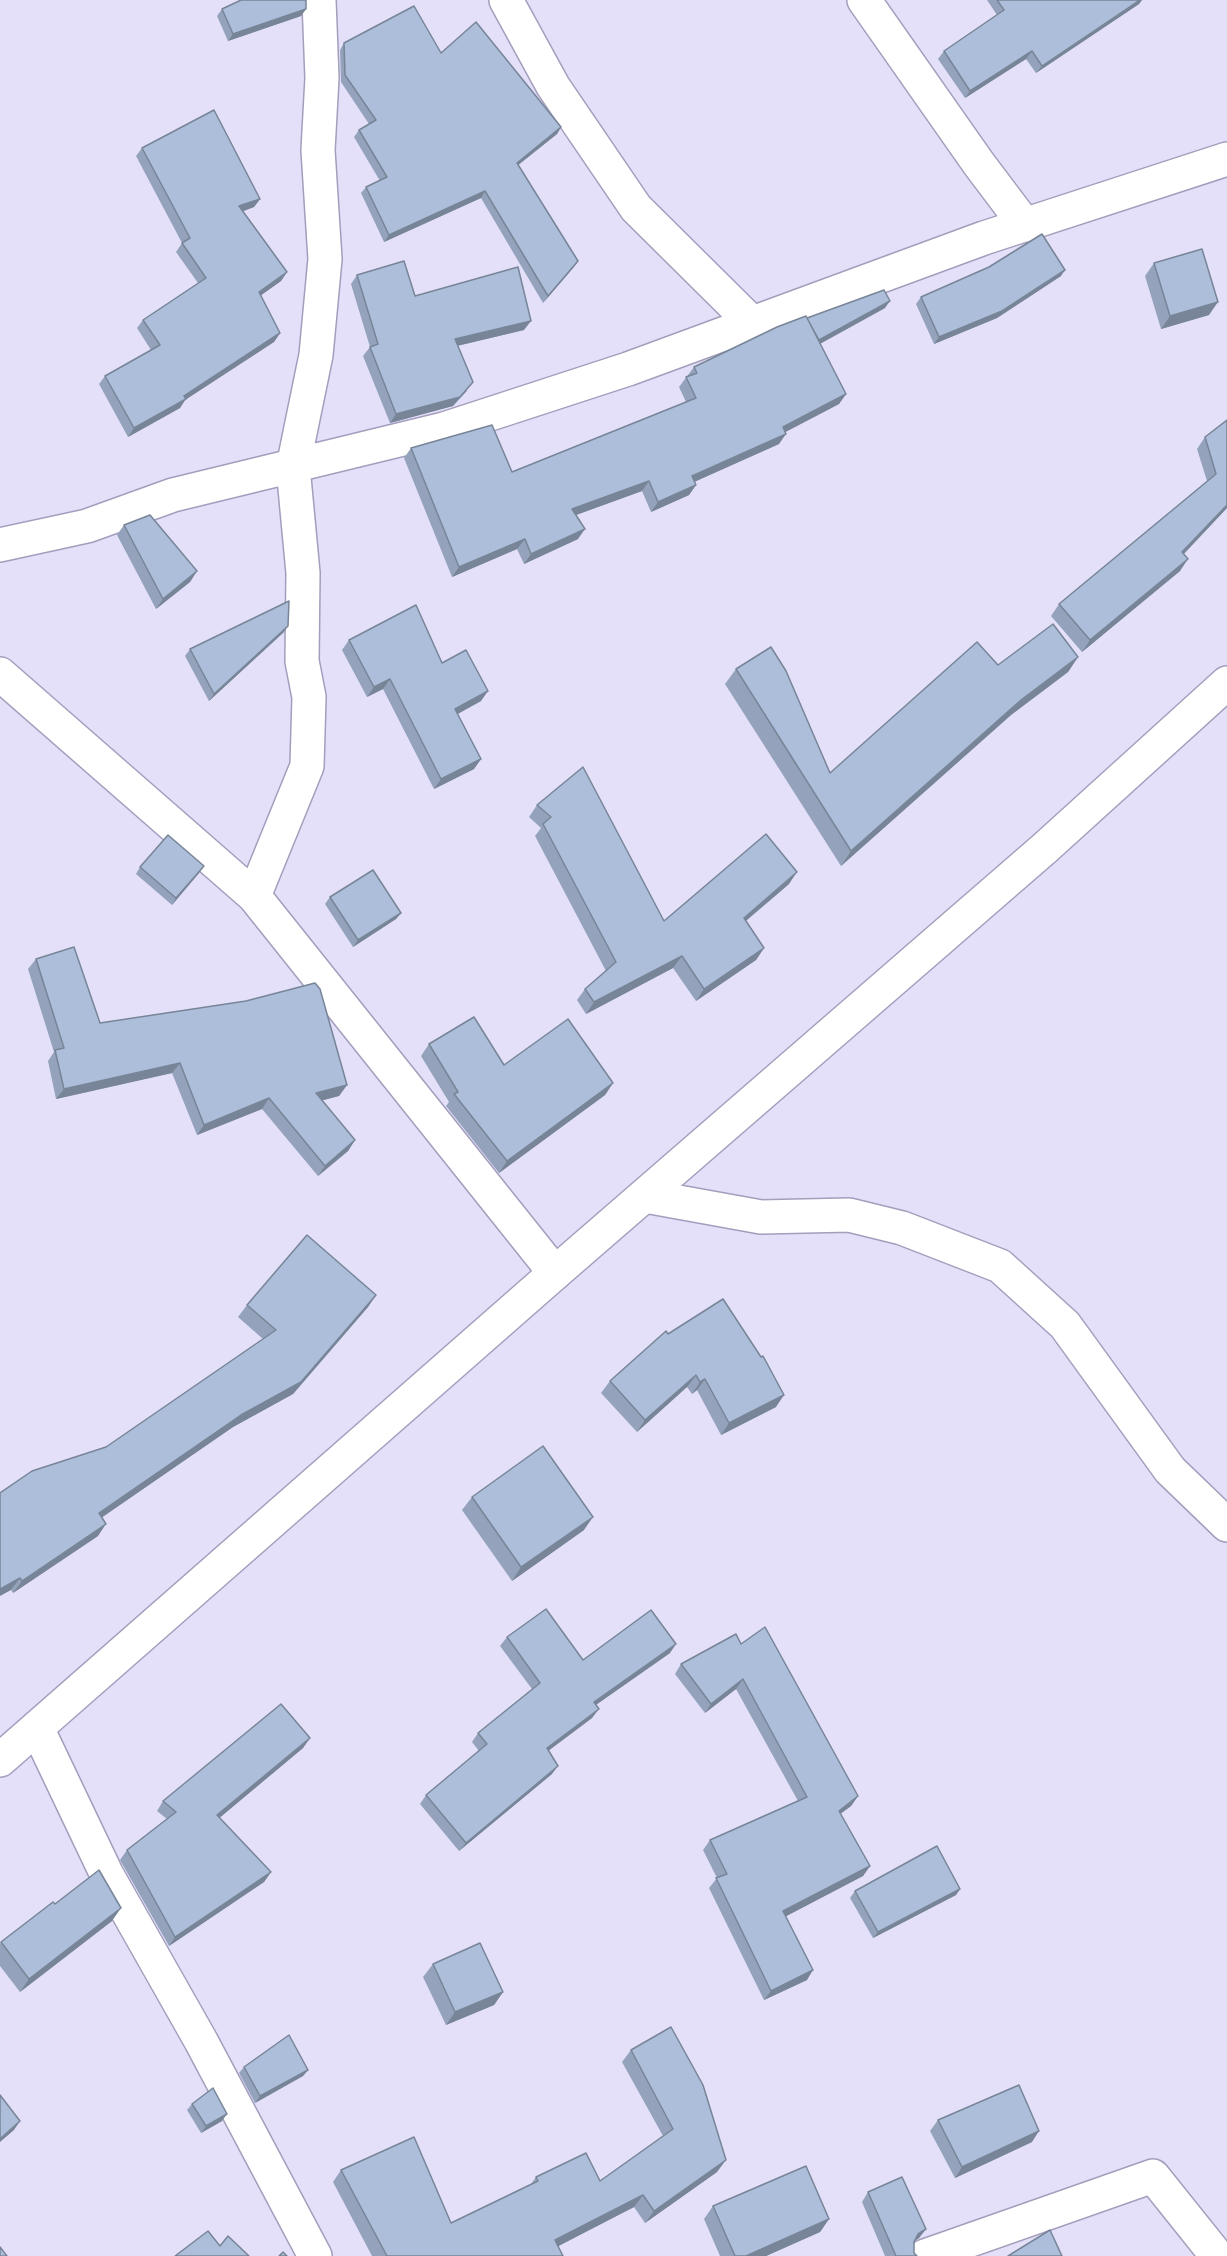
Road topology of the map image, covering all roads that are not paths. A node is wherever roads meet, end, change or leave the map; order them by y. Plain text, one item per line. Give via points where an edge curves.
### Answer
1 (319, 0) edge
2 (506, 0) edge
3 (864, 0) edge
4 (1227, 159) edge
5 (1025, 225) junction
6 (752, 323) junction
7 (293, 467) junction
8 (0, 545) edge
9 (0, 674) edge
10 (1227, 683) edge
11 (254, 896) junction
12 (645, 1196) junction
13 (555, 1273) junction
14 (1227, 1525) edge
15 (37, 1728) junction
16 (0, 1760) edge
17 (315, 2256) edge
18 (925, 2256) edge
19 (1217, 2256) edge

1 - 7 street via 322,78 318,150 325,259 316,355
2 - 6 street via 553,86 636,208
3 - 5 street
4 - 5 street
5 - 6 street
6 - 7 street via 628,369 444,429
7 - 8 street via 173,495 87,526
7 - 11 street via 303,573 302,661 309,697 308,766
9 - 11 street
10 - 12 street via 1045,848
11 - 13 street
12 - 13 street
12 - 14 street via 761,1217 849,1215 902,1228 1000,1266 1065,1325 1170,1470
13 - 15 street
15 - 16 street
15 - 17 street via 107,1875
18 - 19 street via 1153,2176

